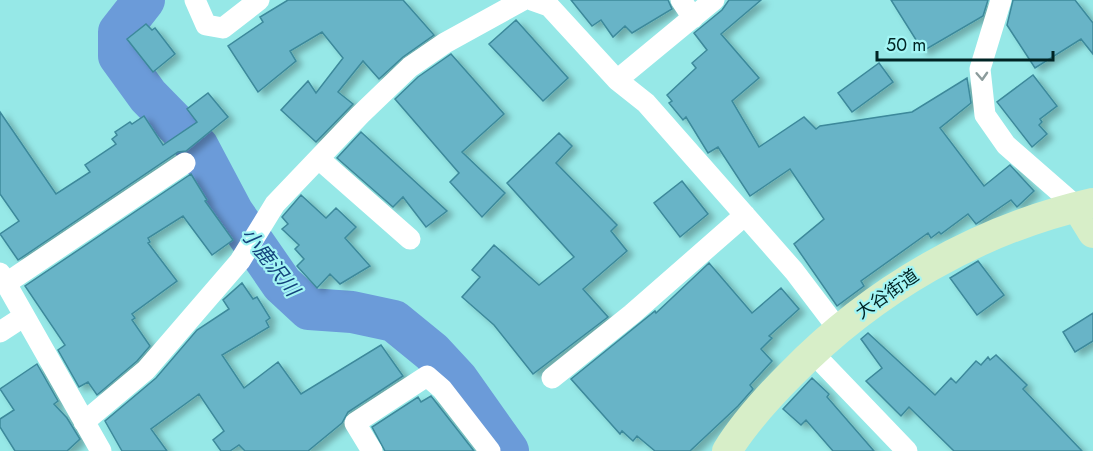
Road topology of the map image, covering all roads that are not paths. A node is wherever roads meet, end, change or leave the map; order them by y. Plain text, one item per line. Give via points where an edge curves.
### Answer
1 (195, 0) edge
2 (259, 0) edge
3 (522, 0) edge
4 (532, 0) edge
5 (681, 0) edge
6 (714, 0) edge
7 (1001, 0) edge
8 (693, 18) junction
9 (617, 80) junction
10 (319, 159) junction
11 (185, 163) dead end
12 (1085, 205) edge
13 (745, 215) junction
14 (1093, 233) edge
15 (410, 239) dead end
16 (2, 279) edge
17 (23, 317) junction
18 (838, 329) junction
19 (0, 332) edge
20 (812, 352) junction
21 (552, 378) dead end
22 (84, 422) junction
23 (102, 451) edge
24 (372, 451) edge
25 (490, 451) edge
26 (727, 451) edge
27 (907, 451) edge

1 - 2 street via 206,26 223,28
3 - 10 street via 410,67
4 - 9 street via 549,6
5 - 8 street
6 - 8 street
7 -> 12 street via 980,69 985,115 1006,145
8 - 9 street
9 - 13 street via 646,103
10 - 15 street
10 - 22 street via 275,204 240,261 146,370
11 - 16 street
12 - 14 street
12 - 18 street, 大谷街道 via 1000,233 925,268
13 - 18 street
13 - 21 street
16 - 17 street
17 - 19 street
17 - 22 street
18 - 20 street, 大谷街道
20 - 26 street, 大谷街道 via 768,397
20 - 27 street
22 - 23 street
24 - 25 street via 355,423 427,376 442,389

